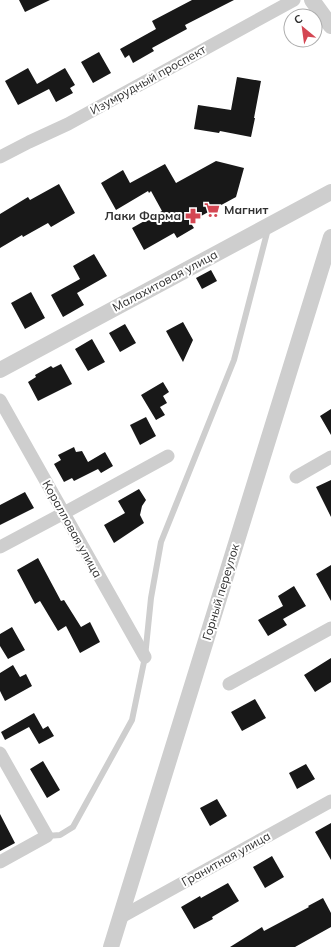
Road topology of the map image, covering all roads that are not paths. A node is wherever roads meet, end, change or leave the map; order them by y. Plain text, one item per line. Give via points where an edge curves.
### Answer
1 (294, 0) edge
2 (312, 0) edge
3 (328, 18) edge
4 (0, 157) edge
5 (331, 192) edge
6 (269, 225) junction
7 (331, 237) edge
8 (0, 370) edge
9 (0, 400) edge
10 (168, 456) dead end
11 (331, 457) edge
12 (296, 477) dead end
13 (64, 513) junction
14 (0, 547) edge
15 (331, 628) edge
16 (145, 657) junction
17 (229, 684) dead end
18 (0, 753) edge
19 (331, 801) edge
20 (47, 836) junction
21 (0, 862) edge
22 (121, 917) junction
23 (111, 947) edge

1 - 4 street, Изумрудный проспект via 68,124
2 - 3 street
5 - 6 street, Малахитовая улица
6 - 8 street, Малахитовая улица
6 - 16 lane via 234,360 160,542
7 - 22 street, Горный переулок
9 - 13 street, Коралловая улица
10 - 13 street
11 - 12 street
13 - 14 street
13 - 16 street, Коралловая улица
15 - 17 street
16 - 20 lane via 132,720 107,766 73,827 60,835
18 - 20 street
19 - 22 street, Гранитная улица
20 - 21 street
22 - 23 street, Горный переулок

